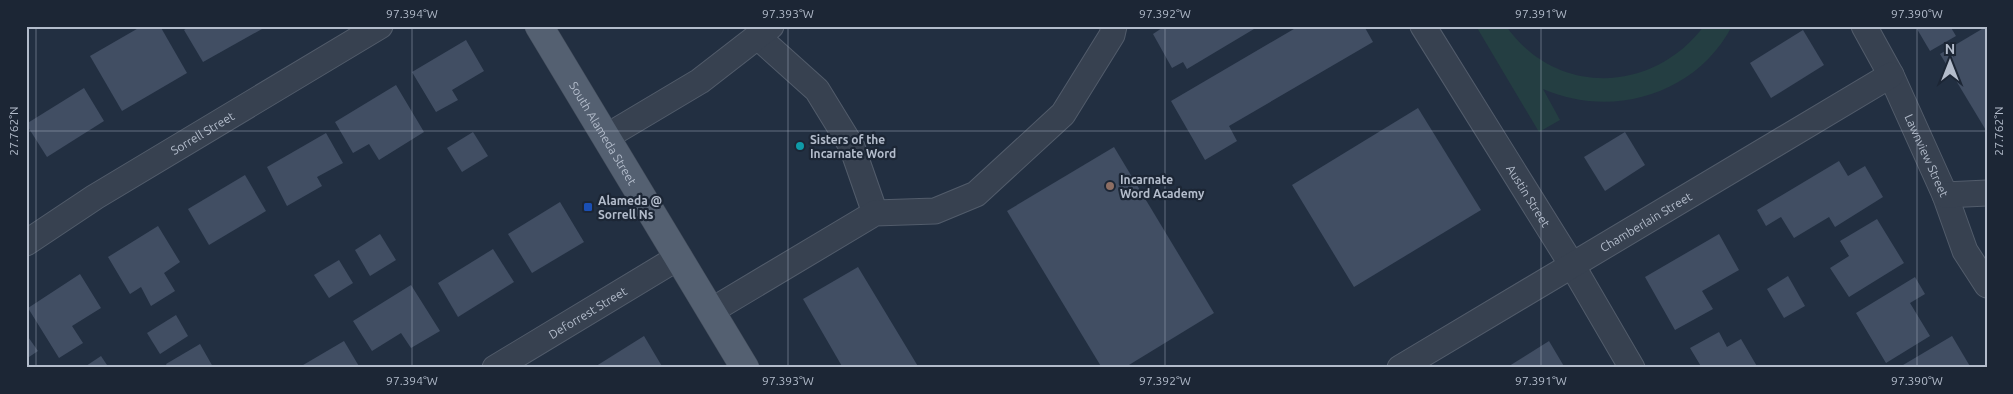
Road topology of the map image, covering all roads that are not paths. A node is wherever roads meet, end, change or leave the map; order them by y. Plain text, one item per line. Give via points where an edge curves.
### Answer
1 (380, 26) edge
2 (539, 26) edge
3 (1114, 26) edge
4 (1423, 26) edge
5 (1864, 26) edge
6 (764, 32) edge
7 (1891, 75) junction
8 (606, 137) junction
9 (1987, 193) edge
10 (1945, 195) junction
11 (875, 213) junction
12 (26, 242) edge
13 (679, 256) junction
14 (1572, 265) junction
15 (1987, 284) edge
16 (711, 311) junction
17 (495, 368) edge
18 (745, 368) edge
19 (1400, 368) edge
20 (1632, 368) edge

1 - 12 street, Sorrell Street
2 - 8 main road, South Alameda Street
3 - 11 street via 1112,35 1063,114 976,194 935,211
4 - 14 street, Austin Street
5 - 7 street, Lawnview Street
6 - 8 street via 700,81
6 - 11 street via 817,90 852,148
7 - 10 street, Lawnview Street
7 - 14 street, Chamberlain Street
8 - 13 main road, South Alameda Street
9 - 10 street
10 - 15 street, Lawnview Street via 1966,251
11 - 16 street
13 - 16 main road, South Alameda Street
13 - 17 street, Deforrest Street
14 - 19 street, Chamberlain Street
14 - 20 street, Austin Street
16 - 18 main road, South Alameda Street

